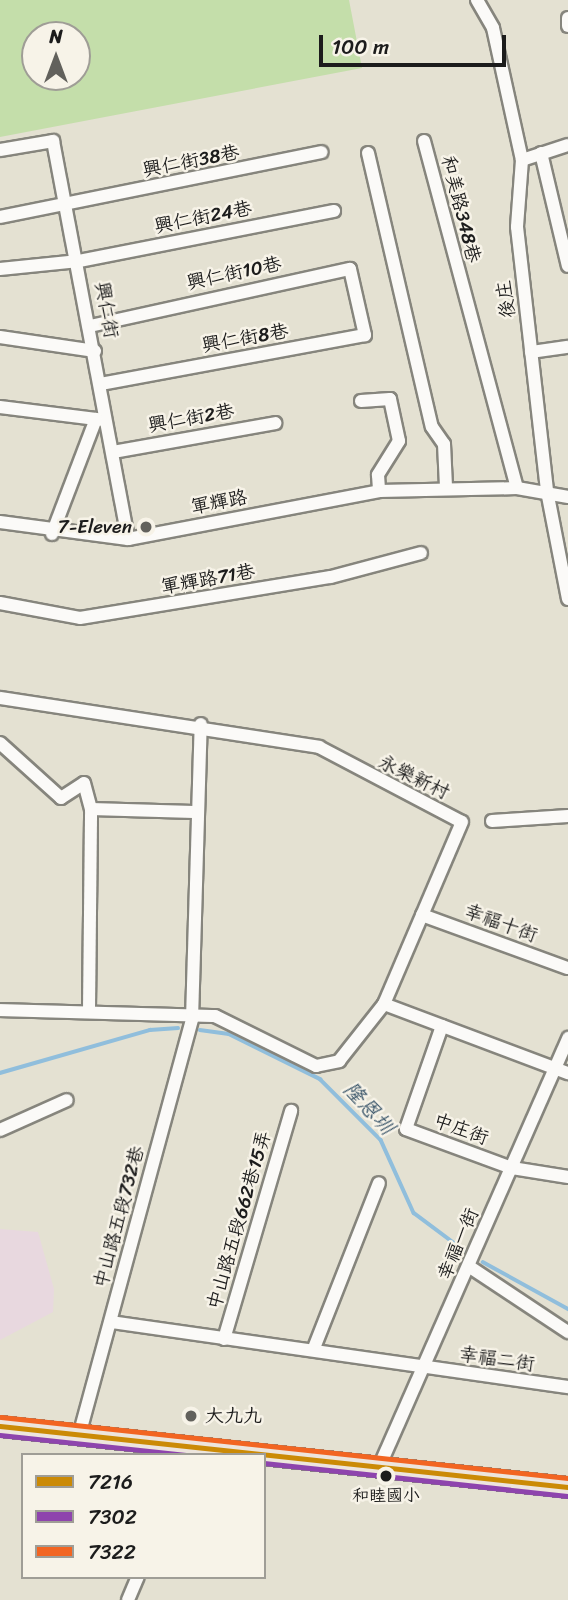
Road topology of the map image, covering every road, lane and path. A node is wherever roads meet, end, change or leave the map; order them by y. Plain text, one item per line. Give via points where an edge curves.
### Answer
1 (477, 0) edge
2 (568, 18) edge
3 (568, 26) edge
4 (424, 141) dead end
5 (568, 145) edge
6 (0, 150) edge
7 (321, 152) dead end
8 (368, 153) dead end
9 (541, 153) junction
10 (522, 160) junction
11 (68, 205) junction
12 (334, 211) dead end
13 (0, 217) edge
14 (79, 261) junction
15 (568, 266) edge
16 (0, 269) edge
17 (358, 304) joint
18 (90, 326) junction
19 (0, 337) edge
20 (568, 347) edge
21 (95, 351) junction
22 (531, 352) junction
23 (101, 384) junction
24 (361, 401) dead end
25 (0, 407) edge
26 (101, 420) junction
27 (275, 422) dead end
28 (113, 452) junction
29 (446, 487) junction
30 (517, 488) junction
31 (379, 491) junction
32 (547, 491) junction
33 (568, 497) edge
34 (0, 523) edge
35 (52, 534) junction
36 (128, 539) junction
37 (421, 553) dead end
38 (568, 599) edge
39 (0, 603) edge
40 (0, 698) edge
41 (201, 724) junction
42 (0, 743) edge
43 (91, 809) junction
44 (194, 812) junction
45 (568, 816) edge
46 (492, 821) dead end
47 (422, 915) junction
48 (568, 968) edge
49 (384, 1004) junction
50 (0, 1010) edge
51 (89, 1010) junction
52 (193, 1012) junction
53 (442, 1026) junction
54 (568, 1038) edge
55 (552, 1070) junction
56 (568, 1073) edge
57 (67, 1100) dead end
58 (291, 1111) dead end
59 (0, 1130) edge
60 (512, 1168) junction
61 (568, 1177) edge
62 (379, 1183) dead end
63 (470, 1267) junction
64 (111, 1322) junction
65 (568, 1332) edge
66 (224, 1339) junction
67 (314, 1348) junction
68 (422, 1368) junction
69 (568, 1387) edge
70 (0, 1426) edge
71 (80, 1432) junction
72 (203, 1452) edge
73 (266, 1457) edge
74 (380, 1465) junction
75 (568, 1487) edge
76 (137, 1579) edge
77 (128, 1600) edge

1 - 10 street, 後庄 via 493,28
2 - 3 street
4 - 30 street, 和美路348巷
5 - 9 street
6 - 11 street, 興仁街 via 53,141
7 - 11 street, 興仁街38巷
8 - 29 street via 432,427 444,444
9 - 10 street
9 - 15 street
10 - 22 street, 後庄 via 517,227
11 - 13 street, 興仁街38巷
11 - 14 street, 興仁街
12 - 14 street, 興仁街24巷
14 - 16 street, 興仁街24巷
14 - 18 street, 興仁街
17 - 18 street, 興仁街10巷 via 350,268
17 - 23 street, 興仁街8巷 via 365,335
18 - 21 street, 興仁街
19 - 21 street
20 - 22 street
21 - 23 street, 興仁街
22 - 32 street, 後庄
23 - 26 street, 興仁街
24 - 31 street via 390,399 399,441 378,475
25 - 26 street
26 - 28 street, 興仁街
26 - 35 street
27 - 28 street, 興仁街2巷
28 - 36 street, 興仁街
29 - 30 street, 軍輝路
29 - 31 street, 軍輝路
30 - 32 street, 軍輝路
31 - 36 street, 軍輝路
32 - 33 street, 軍輝路
32 - 38 street, 後庄
34 - 35 street, 軍輝路
35 - 36 street, 軍輝路
37 - 39 street, 軍輝路71巷 via 331,577 80,618
40 - 41 street, 永樂新村
41 - 44 street
41 - 47 street, 永樂新村 via 319,747 462,822
42 - 43 street via 61,799 84,783
43 - 44 street
43 - 51 street
44 - 52 street
45 - 46 street
47 - 48 street, 幸福十街
47 - 49 street, 永樂新村
49 - 52 street, 永樂新村 via 339,1061 316,1066 280,1043
49 - 53 street
50 - 51 street, 永樂新村
51 - 52 street, 永樂新村
52 - 64 street, 中山路五段732巷
53 - 55 street
53 - 60 street, 中庄街 via 407,1129
54 - 55 street, 幸福一街
55 - 56 street
55 - 60 street, 幸福一街
57 - 59 street
58 - 66 street, 中山路五段662巷15弄
60 - 61 street, 中庄街
60 - 63 street, 幸福一街
62 - 67 street
63 - 65 street
63 - 68 street, 幸福一街
64 - 66 street, 中山路五段662巷15弄
64 - 71 street, 中山路五段732巷
66 - 67 street, 中山路五段662巷15弄
67 - 68 street, 中山路五段662巷15弄
68 - 69 street, 幸福二街
68 - 74 street, 幸福一街
70 - 71 main road
71 - 72 main road
73 - 74 main road
74 - 75 main road
76 - 77 street

